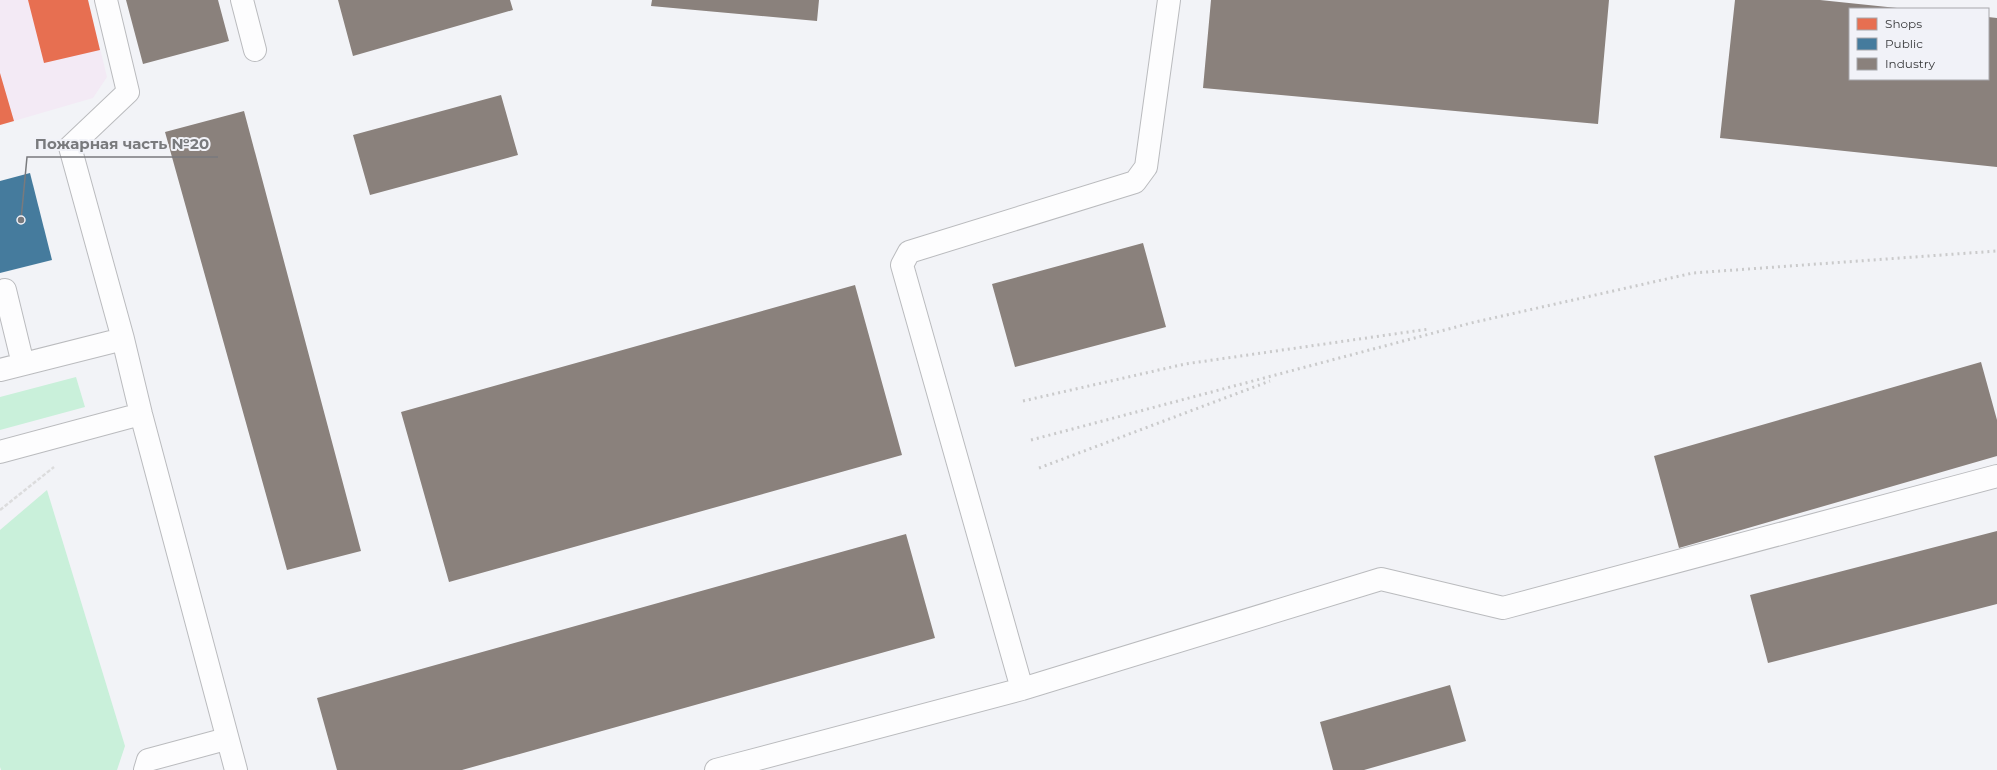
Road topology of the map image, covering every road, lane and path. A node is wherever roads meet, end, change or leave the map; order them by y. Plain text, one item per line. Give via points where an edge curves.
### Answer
1 (106, 0) edge
2 (242, 0) edge
3 (1169, 0) edge
4 (255, 50) dead end
5 (5, 290) dead end
6 (124, 339) junction
7 (23, 364) junction
8 (0, 370) edge
9 (141, 414) junction
10 (0, 452) edge
11 (59, 463) dead end
12 (1997, 476) edge
13 (0, 510) edge
14 (1022, 689) junction
15 (226, 739) junction
16 (145, 770) edge
17 (236, 770) edge
18 (716, 770) edge

1 - 6 street via 128,92 70,147
2 - 4 street
3 - 14 street via 1146,167 1135,182 909,252 902,265
5 - 7 street
6 - 7 street
6 - 9 street
7 - 8 street
9 - 10 street
9 - 15 street
11 - 13 path
12 - 14 street via 1503,608 1381,579
14 - 18 street
15 - 16 street via 148,760
15 - 17 street

